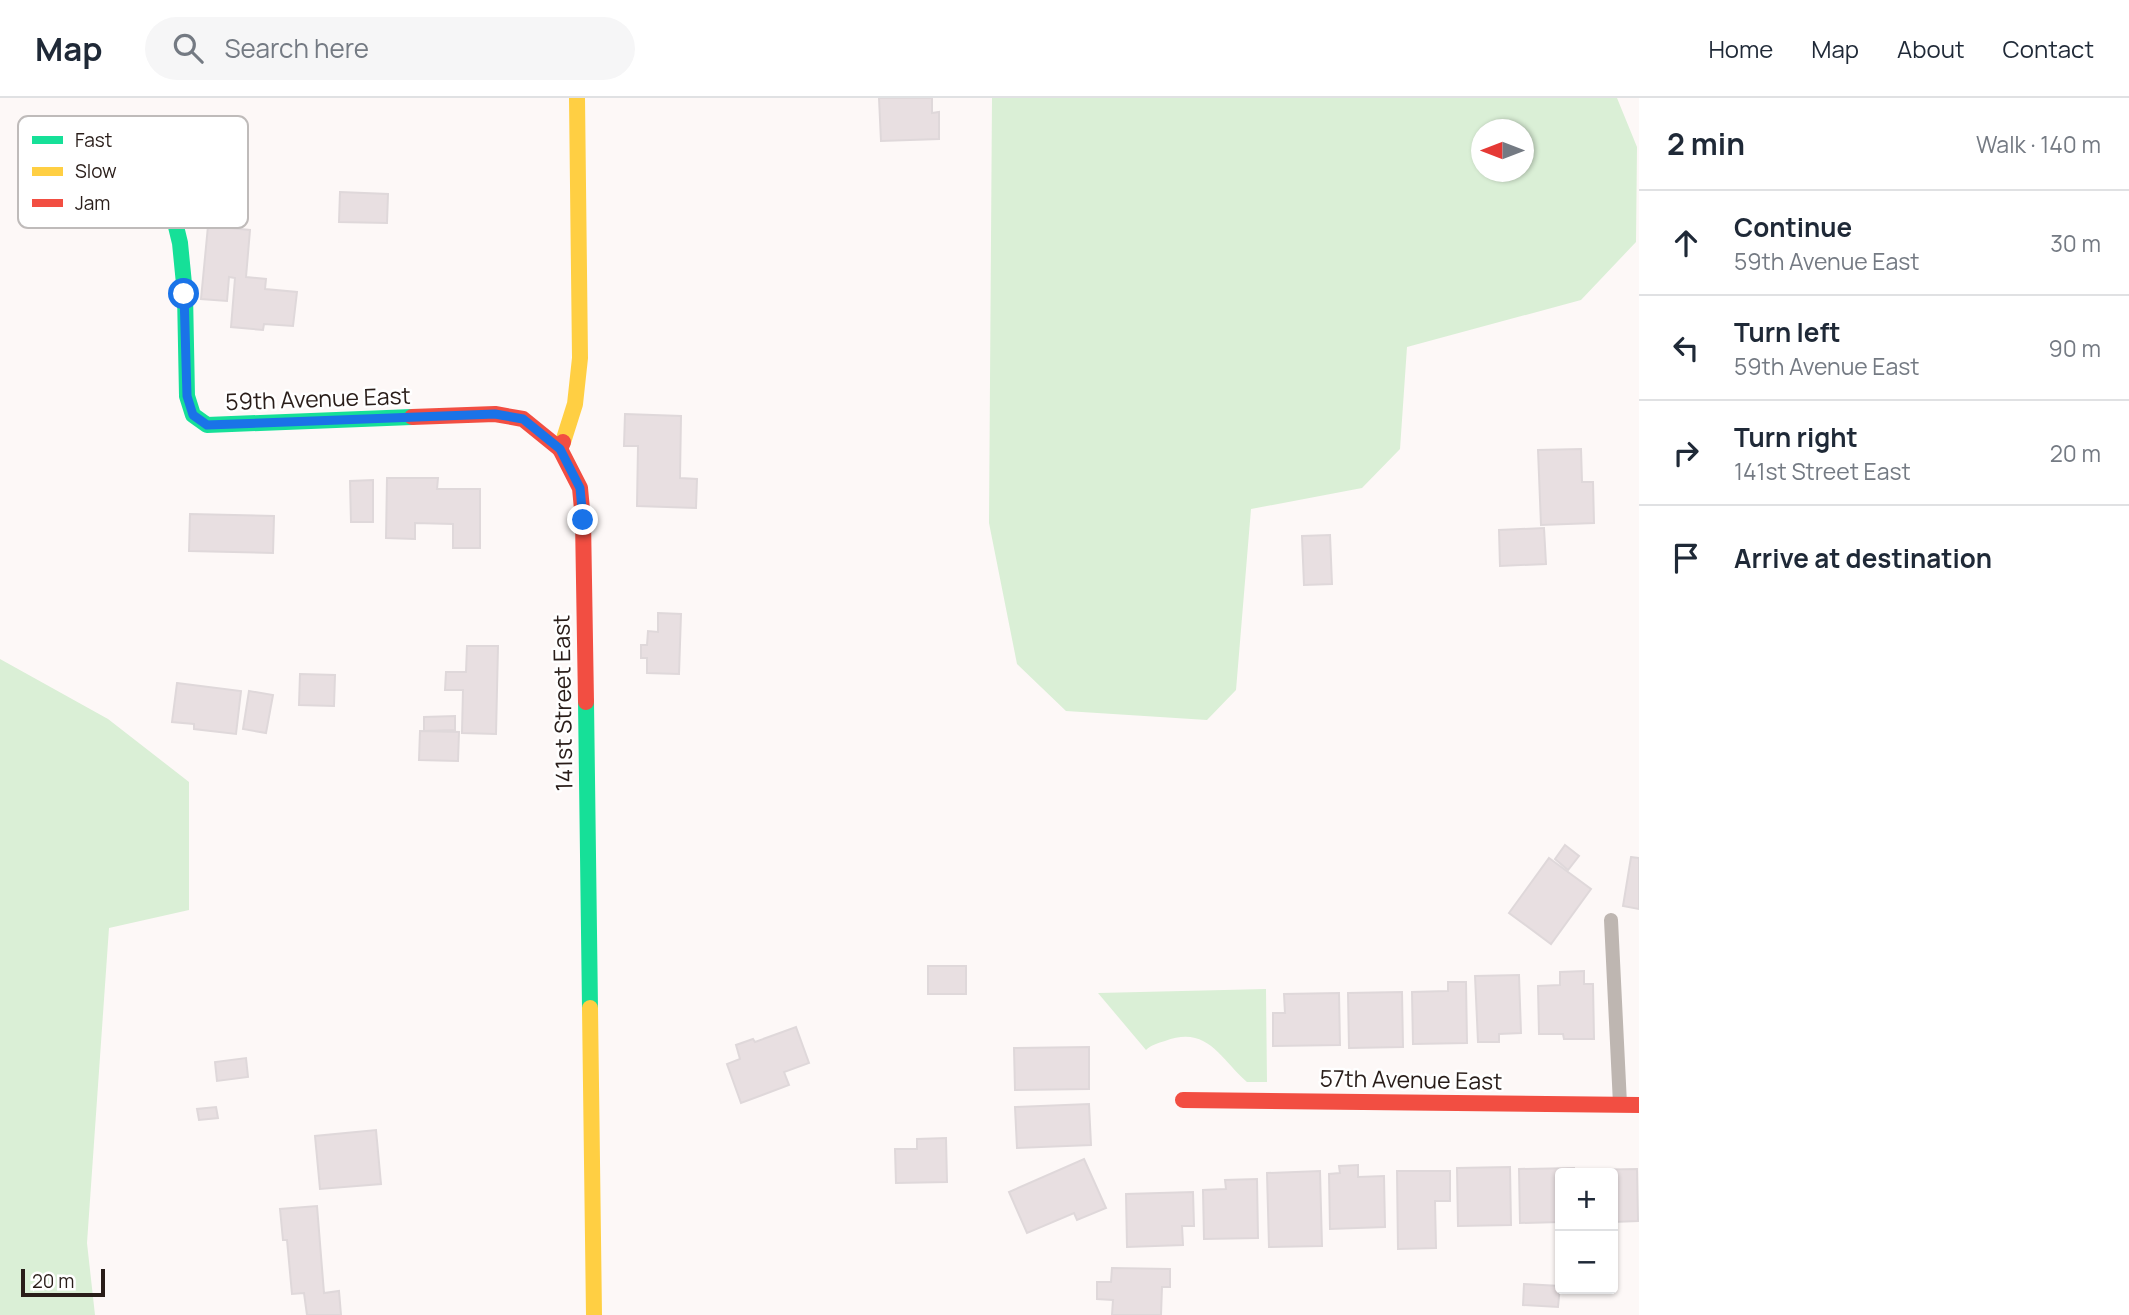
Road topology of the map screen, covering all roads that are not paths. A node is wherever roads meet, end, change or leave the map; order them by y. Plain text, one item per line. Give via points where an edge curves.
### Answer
1 (577, 98) edge
2 (176, 228) edge
3 (560, 449) junction
4 (1611, 920) dead end
5 (1183, 1100) dead end
6 (1620, 1105) junction
7 (1639, 1105) edge
8 (594, 1315) edge

1 - 3 street via 579,391
2 - 3 street, 59th Avenue East via 187,396 193,415 207,425 495,414 523,419
3 - 8 street, 141st Street East via 580,488 583,520
4 - 6 lane
5 - 6 street, 57th Avenue East
6 - 7 street, 57th Avenue East

